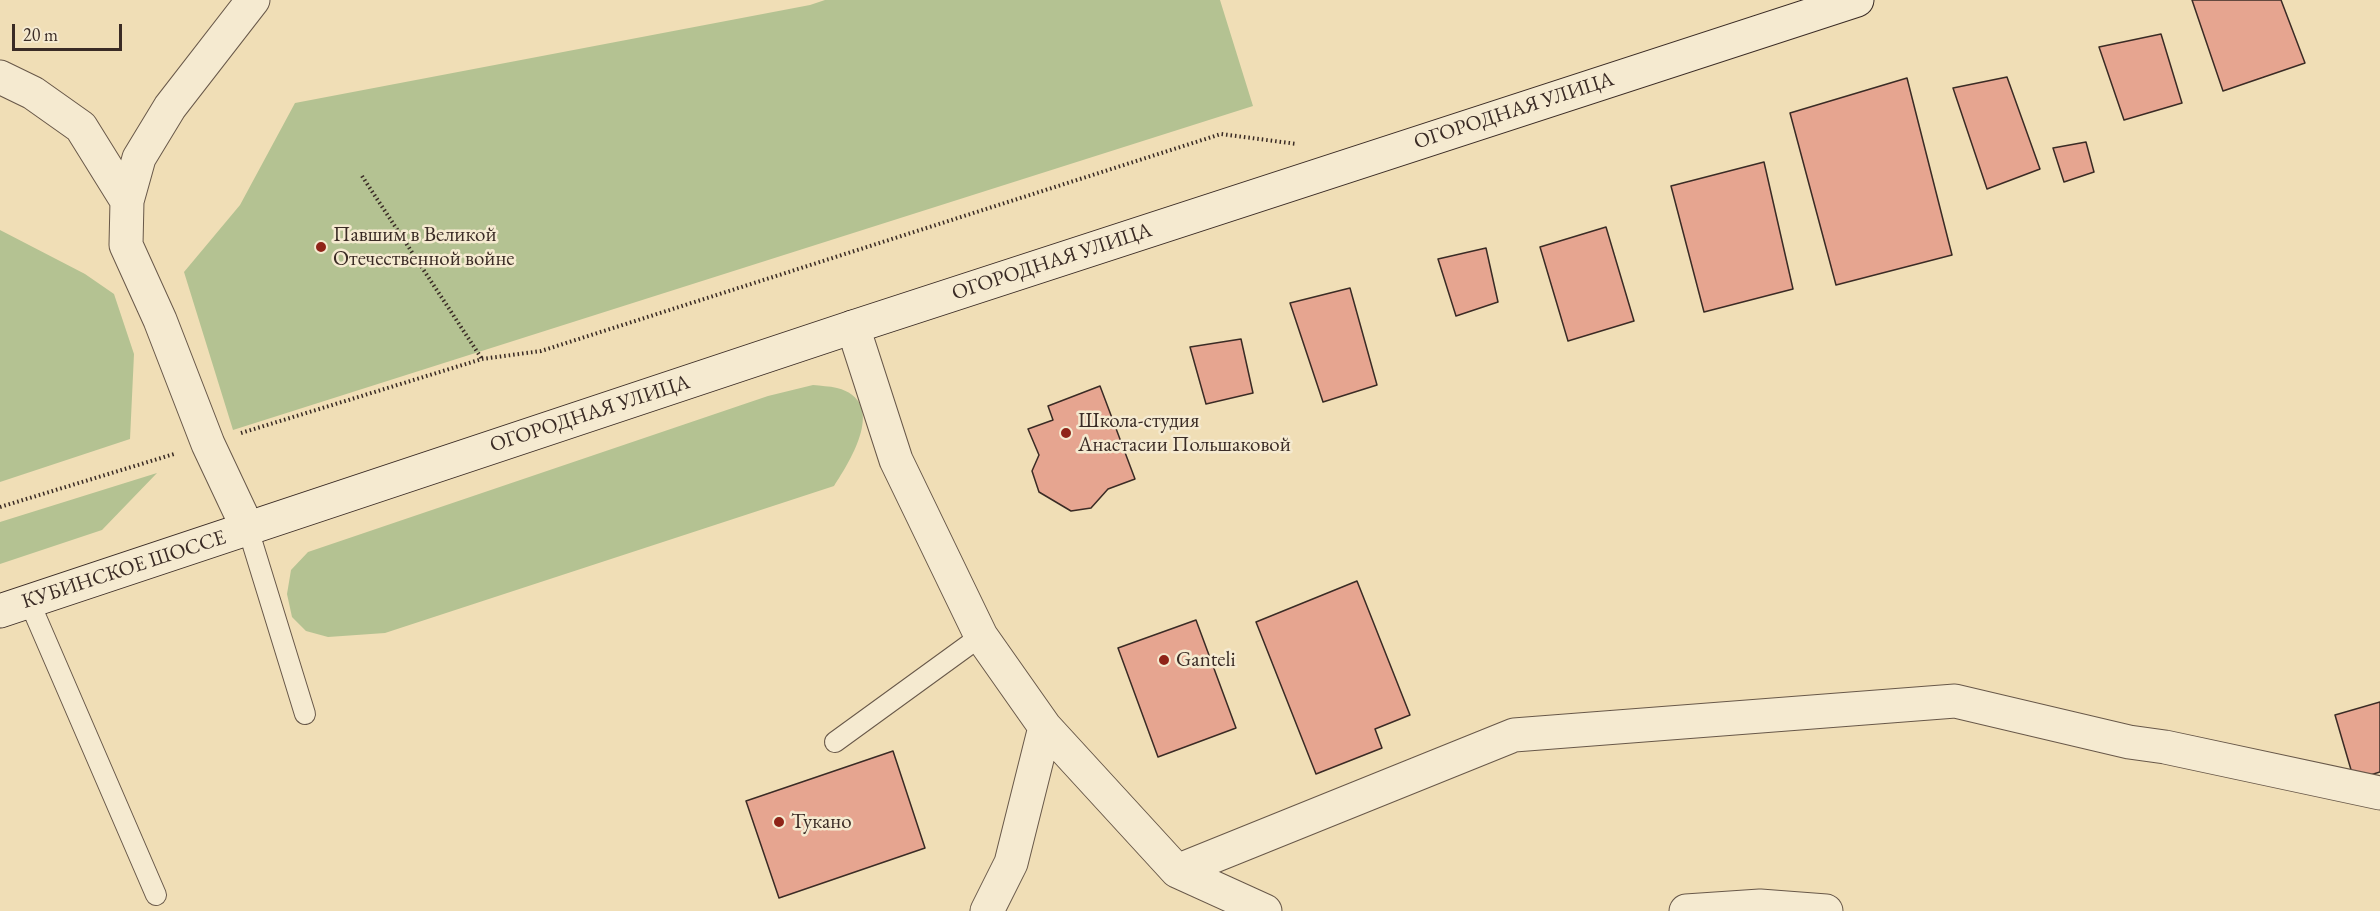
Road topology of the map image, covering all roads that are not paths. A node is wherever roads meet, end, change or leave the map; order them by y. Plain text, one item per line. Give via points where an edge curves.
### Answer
1 (253, 0) edge
2 (1857, 0) edge
3 (0, 77) edge
4 (127, 201) junction
5 (853, 327) junction
6 (248, 529) junction
7 (15, 606) edge
8 (981, 636) junction
9 (304, 714) dead end
10 (1045, 727) junction
11 (835, 742) dead end
12 (2380, 793) edge
13 (1177, 871) junction
14 (156, 895) dead end
15 (1761, 909) edge
16 (987, 911) edge
17 (1265, 911) edge
18 (1686, 911) edge
19 (1826, 911) edge

1 - 4 street via 170,107 139,158
2 - 5 street, ОГОРОДНАЯ УЛИЦА
3 - 4 street via 33,93 81,128
4 - 6 street via 126,245 208,444
5 - 6 street, ОГОРОДНАЯ УЛИЦА
5 - 8 street via 896,460
6 - 7 street, КУБИНСКОЕ ШОССЕ
6 - 9 lane
7 - 14 lane
8 - 10 street
8 - 11 lane
10 - 13 street
10 - 16 street via 1011,863
12 - 13 street via 2129,742 1955,701 1514,735
13 - 17 street
15 - 18 street
15 - 19 street

